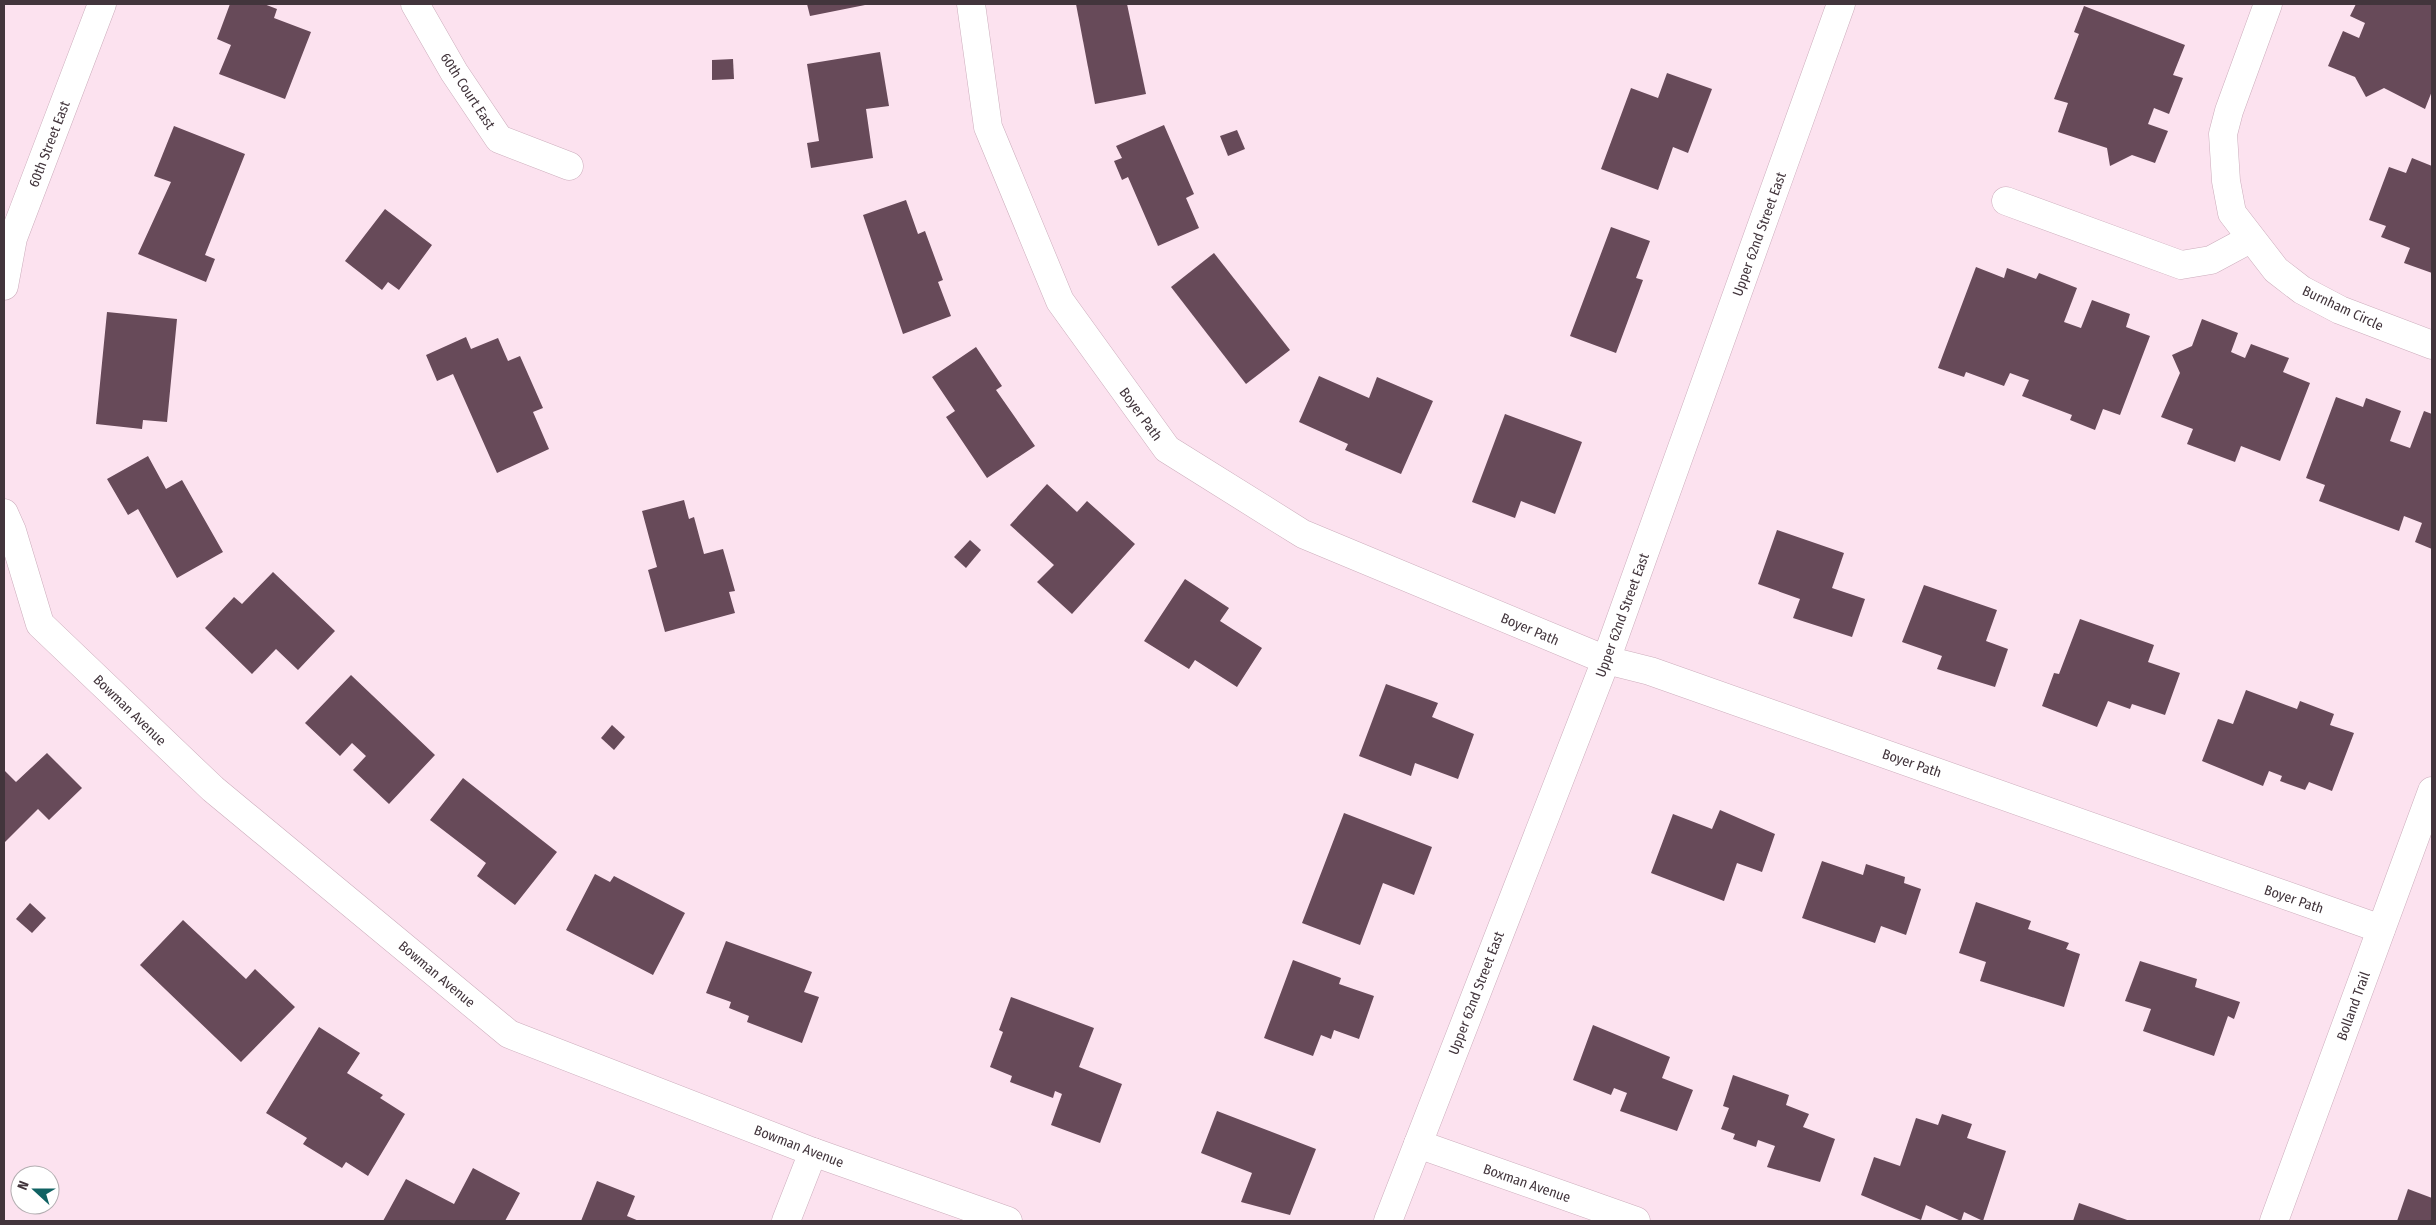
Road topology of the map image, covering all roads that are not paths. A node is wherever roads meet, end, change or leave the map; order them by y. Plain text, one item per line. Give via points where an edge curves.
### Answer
1 (102, 4) edge
2 (415, 4) edge
3 (970, 4) edge
4 (1841, 4) edge
5 (2268, 4) edge
6 (569, 166) dead end
7 (2006, 202) dead end
8 (2250, 239) junction
9 (4, 286) edge
10 (2432, 345) edge
11 (8, 522) edge
12 (1606, 660) junction
13 (2432, 791) edge
14 (2381, 929) junction
15 (1418, 1144) junction
16 (813, 1152) junction
17 (786, 1221) edge
18 (1008, 1221) edge
19 (1388, 1221) edge
20 (1636, 1221) edge
21 (2274, 1221) edge

1 - 9 street, 60th Street East via 13,238
2 - 6 street, 60th Court East via 454,72 499,139
3 - 12 street, Boyer Path via 988,127 1060,301 1167,449 1303,534
4 - 12 street, Upper 62nd Street East
5 - 8 street, Burnham Circle via 2222,134 2232,213
7 - 8 street via 2171,264 2211,260
8 - 10 street, Burnham Circle via 2276,270 2302,290 2340,310
11 - 16 street, Bowman Avenue via 40,624 213,789 509,1034
12 - 14 street, Boyer Path via 1650,671
12 - 15 street, Upper 62nd Street East
13 - 14 street, Bolland Trail
14 - 21 street, Bolland Trail
15 - 19 street, Upper 62nd Street East
15 - 20 street, Boxman Avenue
16 - 17 street
16 - 18 street, Bowman Avenue

